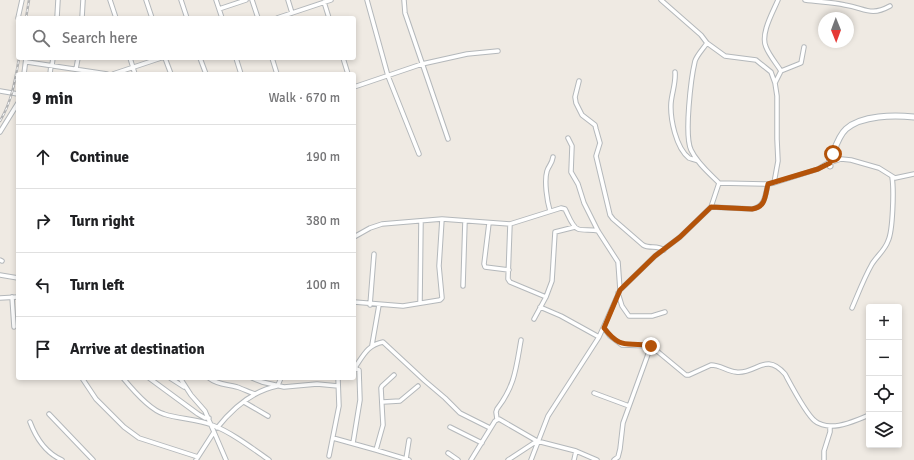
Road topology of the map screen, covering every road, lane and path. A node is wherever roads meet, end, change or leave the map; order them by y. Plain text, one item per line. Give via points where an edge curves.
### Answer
1 (22, 0) edge
2 (58, 0) edge
3 (83, 0) edge
4 (110, 0) edge
5 (146, 0) edge
6 (181, 0) edge
7 (216, 0) edge
8 (246, 0) edge
9 (252, 0) edge
10 (288, 0) edge
11 (331, 0) edge
12 (367, 0) edge
13 (404, 0) edge
14 (661, 0) edge
15 (778, 0) edge
16 (805, 0) edge
17 (848, 0) edge
18 (324, 2) junction
19 (847, 5) junction
20 (890, 6) dead end
21 (219, 9) junction
22 (292, 13) junction
23 (18, 16) edge
24 (56, 16) edge
25 (82, 16) edge
26 (115, 16) edge
27 (151, 16) edge
28 (186, 16) edge
29 (221, 16) edge
30 (257, 16) edge
31 (283, 16) edge
32 (328, 16) edge
33 (707, 44) junction
34 (804, 47) dead end
35 (498, 51) dead end
36 (26, 60) edge
37 (52, 60) edge
38 (78, 60) edge
39 (131, 60) edge
40 (154, 60) edge
41 (166, 60) edge
42 (201, 60) edge
43 (237, 60) edge
44 (273, 60) edge
45 (344, 60) edge
46 (422, 64) junction
47 (51, 65) junction
48 (133, 67) junction
49 (76, 69) junction
50 (782, 71) junction
51 (24, 72) edge
52 (50, 72) edge
53 (95, 72) edge
54 (119, 72) edge
55 (134, 72) edge
56 (169, 72) edge
57 (205, 72) edge
58 (240, 72) edge
59 (276, 72) edge
60 (347, 72) edge
61 (675, 72) dead end
62 (388, 76) junction
63 (579, 81) dead end
64 (775, 83) junction
65 (356, 86) edge
66 (0, 92) edge
67 (16, 94) edge
68 (16, 106) edge
69 (914, 117) edge
70 (0, 132) edge
71 (568, 138) dead end
72 (448, 139) dead end
73 (419, 154) dead end
74 (553, 157) dead end
75 (698, 161) junction
76 (830, 165) junction
77 (914, 174) edge
78 (892, 178) junction
79 (719, 183) junction
80 (774, 183) junction
81 (768, 184) junction
82 (711, 207) junction
83 (550, 211) junction
84 (442, 219) junction
85 (420, 221) junction
86 (465, 221) junction
87 (489, 223) junction
88 (510, 224) junction
89 (575, 227) junction
90 (598, 231) junction
91 (356, 236) edge
92 (664, 250) junction
93 (374, 254) dead end
94 (509, 270) junction
95 (0, 275) edge
96 (16, 278) edge
97 (463, 286) dead end
98 (619, 291) junction
99 (12, 297) junction
100 (16, 297) edge
101 (546, 297) junction
102 (0, 298) edge
103 (356, 302) edge
104 (420, 303) junction
105 (370, 304) junction
106 (379, 305) junction
107 (540, 307) junction
108 (852, 308) dead end
109 (665, 312) dead end
110 (534, 319) dead end
111 (14, 327) dead end
112 (604, 328) junction
113 (599, 337) junction
114 (521, 340) dead end
115 (372, 345) junction
116 (651, 346) junction
117 (356, 366) edge
118 (356, 368) edge
119 (394, 375) dead end
120 (83, 380) edge
121 (126, 380) edge
122 (152, 380) edge
123 (173, 380) edge
124 (181, 380) edge
125 (212, 380) edge
126 (257, 380) edge
127 (280, 380) edge
128 (338, 380) edge
129 (278, 385) junction
130 (338, 386) junction
131 (418, 386) dead end
132 (185, 387) junction
133 (594, 393) dead end
134 (255, 394) junction
135 (244, 402) junction
136 (383, 402) junction
137 (629, 406) junction
138 (49, 414) dead end
139 (268, 416) dead end
140 (866, 417) edge
141 (209, 418) junction
142 (497, 419) junction
143 (30, 422) dead end
144 (212, 425) junction
145 (830, 426) junction
146 (450, 427) dead end
147 (217, 428) junction
148 (490, 428) junction
149 (214, 432) junction
150 (333, 438) junction
151 (409, 440) dead end
152 (537, 441) junction
153 (353, 443) junction
154 (482, 443) junction
155 (376, 450) junction
156 (576, 451) junction
157 (448, 453) dead end
158 (329, 456) dead end
159 (197, 458) edge
160 (62, 460) edge
161 (93, 460) edge
162 (226, 460) edge
163 (269, 460) edge
164 (408, 460) edge
165 (458, 460) edge
166 (471, 460) edge
167 (508, 460) edge
168 (531, 460) edge
169 (574, 460) edge
170 (597, 460) edge
171 (614, 460) edge
172 (824, 460) edge

1 - 23 street
2 - 24 street
3 - 25 street
4 - 26 street
5 - 27 street
6 - 28 street
7 - 21 street
8 - 21 street
9 - 30 street
10 - 22 street
11 - 18 street
12 - 62 street
13 - 46 street via 404,13
14 - 33 street via 701,35
15 - 50 street via 764,41
16 - 19 street
17 - 19 street
18 - 22 street
18 - 32 street
19 - 20 street via 868,12 880,11
21 - 29 street
22 - 31 street
33 - 64 street via 725,56 756,60 771,72
33 - 75 street via 696,60 690,98 689,142
34 - 50 street via 801,63
35 - 46 street via 467,54
36 - 47 street
36 - 51 street
37 - 47 street
38 - 49 street
39 - 48 street
40 - 48 street
41 - 56 street
42 - 57 street
43 - 58 street
44 - 59 street
45 - 60 street
46 - 62 street
46 - 72 street
47 - 49 street
47 - 52 street
48 - 54 street
48 - 55 street
49 - 53 street
50 - 64 street
61 - 75 street via 671,104 672,122 679,147 689,158
62 - 65 street
62 - 73 street
63 - 92 street via 576,103 582,115 595,125 600,143 596,156 610,215 643,245
64 - 80 street via 778,161
66 - 67 street
68 - 70 street
69 - 76 street via 880,116 858,123 846,130
71 - 90 street via 572,146 570,172 578,184
74 - 83 street via 546,178
75 - 79 street
76 - 78 street via 841,159 851,160 879,168
76 - 80 street
77 - 78 street
78 - 108 street via 891,234 888,243 873,262
79 - 81 street
79 - 82 street
80 - 81 street
81 - 82 street via 763,203 758,208
82 - 92 street
83 - 88 street
83 - 89 street via 565,209
84 - 85 street
84 - 86 street
84 - 104 street via 439,266 442,298 436,302
85 - 91 street via 382,224
85 - 104 street
86 - 87 street
86 - 97 street
87 - 88 street
87 - 94 street via 485,268
88 - 94 street
89 - 90 street
89 - 101 street via 555,232 552,281
90 - 98 street via 618,262
92 - 98 street
93 - 105 street
94 - 101 street via 508,279 512,284
95 - 96 street
98 - 109 street via 622,306 629,316 652,316
98 - 112 street
99 - 100 street
99 - 102 street
99 - 111 street
101 - 107 street
103 - 105 street
104 - 106 street via 403,306
105 - 106 street
106 - 115 street
107 - 110 street
107 - 113 street
112 - 113 street
112 - 116 street via 622,344
113 - 152 street via 548,416
114 - 142 street via 513,382 510,391 497,409
115 - 117 street
115 - 148 street via 383,342 460,413
116 - 137 street
116 - 145 street via 686,375 711,364 744,373 763,364 780,368 815,421
118 - 153 street via 359,370 360,400
119 - 136 street via 382,386
120 - 159 street via 96,399 139,438
121 - 144 street via 148,404 163,414
122 - 141 street via 198,414
123 - 132 street
124 - 132 street
125 - 134 street
126 - 129 street
127 - 129 street
128 - 130 street
129 - 130 street
129 - 134 street
130 - 150 street via 339,406
131 - 136 street via 400,401
132 - 141 street
133 - 137 street
134 - 135 street
135 - 139 street
135 - 147 street via 227,415
136 - 155 street via 383,425
137 - 171 street via 623,423 618,457
138 - 161 street
140 - 145 street
141 - 144 street
142 - 148 street
142 - 152 street
143 - 160 street via 44,447
144 - 147 street
144 - 149 street
145 - 172 street
146 - 154 street
147 - 163 street
148 - 154 street
149 - 159 street
149 - 162 street
150 - 153 street
150 - 158 street
151 - 164 street
152 - 156 street
152 - 167 street
152 - 168 street
153 - 155 street
154 - 166 street
155 - 164 street
156 - 169 street
156 - 170 street
157 - 165 street

